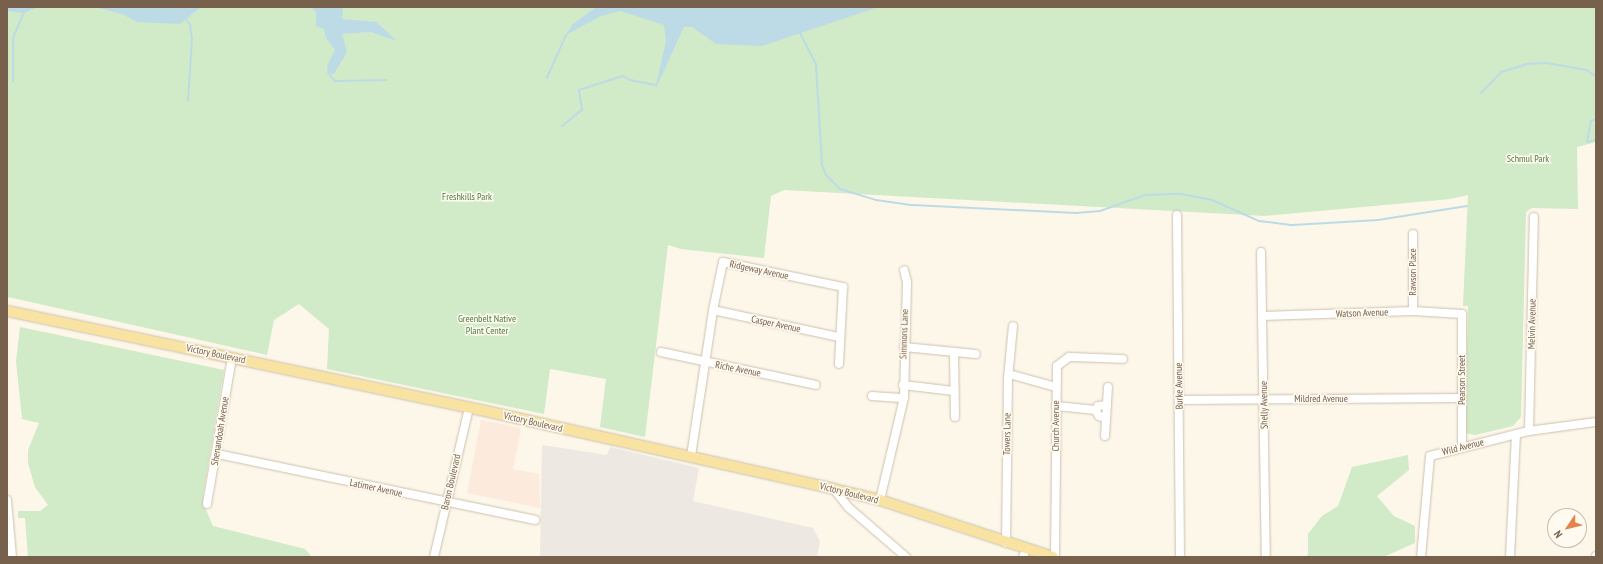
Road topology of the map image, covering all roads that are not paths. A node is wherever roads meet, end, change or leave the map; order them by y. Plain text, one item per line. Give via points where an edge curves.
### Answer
1 (1177, 215) dead end
2 (1534, 216) dead end
3 (1412, 234) dead end
4 (1262, 252) dead end
5 (904, 270) dead end
6 (7, 310) edge
7 (713, 310) junction
8 (1413, 311) junction
9 (1462, 314) joint
10 (1263, 316) junction
11 (1013, 326) dead end
12 (839, 337) junction
13 (904, 347) junction
14 (661, 352) dead end
15 (954, 353) junction
16 (976, 354) dead end
17 (232, 358) junction
18 (1124, 359) dead end
19 (705, 363) junction
20 (839, 364) dead end
21 (1008, 374) junction
22 (816, 385) dead end
23 (903, 385) junction
24 (1056, 387) junction
25 (1108, 387) dead end
26 (954, 391) junction
27 (872, 396) dead end
28 (904, 398) junction
29 (1462, 398) junction
30 (1263, 399) junction
31 (1179, 400) junction
32 (1107, 405) junction
33 (1056, 406) junction
34 (469, 408) junction
35 (1096, 410) junction
36 (955, 416) dead end
37 (1106, 418) junction
38 (1596, 422) edge
39 (1529, 431) junction
40 (1516, 434) junction
41 (1105, 436) dead end
42 (1462, 446) junction
43 (217, 454) junction
44 (691, 456) junction
45 (834, 489) junction
46 (7, 500) edge
47 (880, 500) junction
48 (446, 503) junction
49 (207, 504) dead end
50 (535, 520) dead end
51 (1006, 543) junction
52 (1024, 553) edge
53 (12, 557) edge
54 (434, 557) edge
55 (906, 557) edge
56 (1054, 557) edge
57 (1180, 557) edge
58 (1266, 557) edge
59 (1421, 557) edge
60 (1510, 557) edge

1 - 31 street, Burke Avenue
2 - 39 street, Melvin Avenue
3 - 8 street, Rawson Place
4 - 10 street, Shelly Avenue
5 - 13 street, Simmons Lane
6 - 17 main road, Victory Boulevard
7 - 12 street, Casper Avenue
7 - 12 street, Ridgeway Avenue via 723,262 843,287
7 - 19 street, Ridgeway Avenue
8 - 9 street, Watson Avenue
8 - 10 street, Watson Avenue
9 - 29 street, Pearson Street
10 - 30 street, Shelly Avenue
11 - 21 street, Towers Lane
12 - 20 street, Ridgeway Avenue
13 - 15 street
13 - 23 street, Simmons Lane
14 - 19 street, Riche Avenue
15 - 16 street
15 - 26 street
17 - 34 main road, Victory Boulevard
17 - 43 street, Shenandoah Avenue
18 - 24 street, Church Avenue via 1064,359 1055,371
19 - 22 street, Riche Avenue
19 - 44 street, Ridgeway Avenue
21 - 24 street
21 - 51 street, Towers Lane
23 - 26 street
23 - 28 street, Simmons Lane
24 - 33 street, Church Avenue
25 - 32 street
26 - 36 street
27 - 28 street
28 - 47 street, Simmons Lane
29 - 30 street, Mildred Avenue
29 - 42 street, Pearson Street
30 - 31 street, Mildred Avenue
30 - 58 street, Shelly Avenue
31 - 57 street, Burke Avenue
32 - 35 street via 1100,404
32 - 37 street
33 - 35 street
33 - 56 street, Church Avenue
34 - 44 main road, Victory Boulevard
34 - 48 street, Baron Boulevard
35 - 37 street via 1099,416
37 - 41 street
38 - 39 street, Wild Avenue
39 - 40 street, Wild Avenue
40 - 42 street, Wild Avenue
40 - 60 street
42 - 59 street, Wild Avenue via 1429,458
43 - 48 street, Latimer Avenue
43 - 49 street, Shenandoah Avenue
44 - 45 main road, Victory Boulevard
45 - 47 main road, Victory Boulevard
45 - 55 street via 848,507
46 - 53 street
47 - 51 main road, Victory Boulevard
48 - 50 street, Latimer Avenue
48 - 54 street, Baron Boulevard
51 - 52 main road, Victory Boulevard
52 - 56 main road, Victory Boulevard

